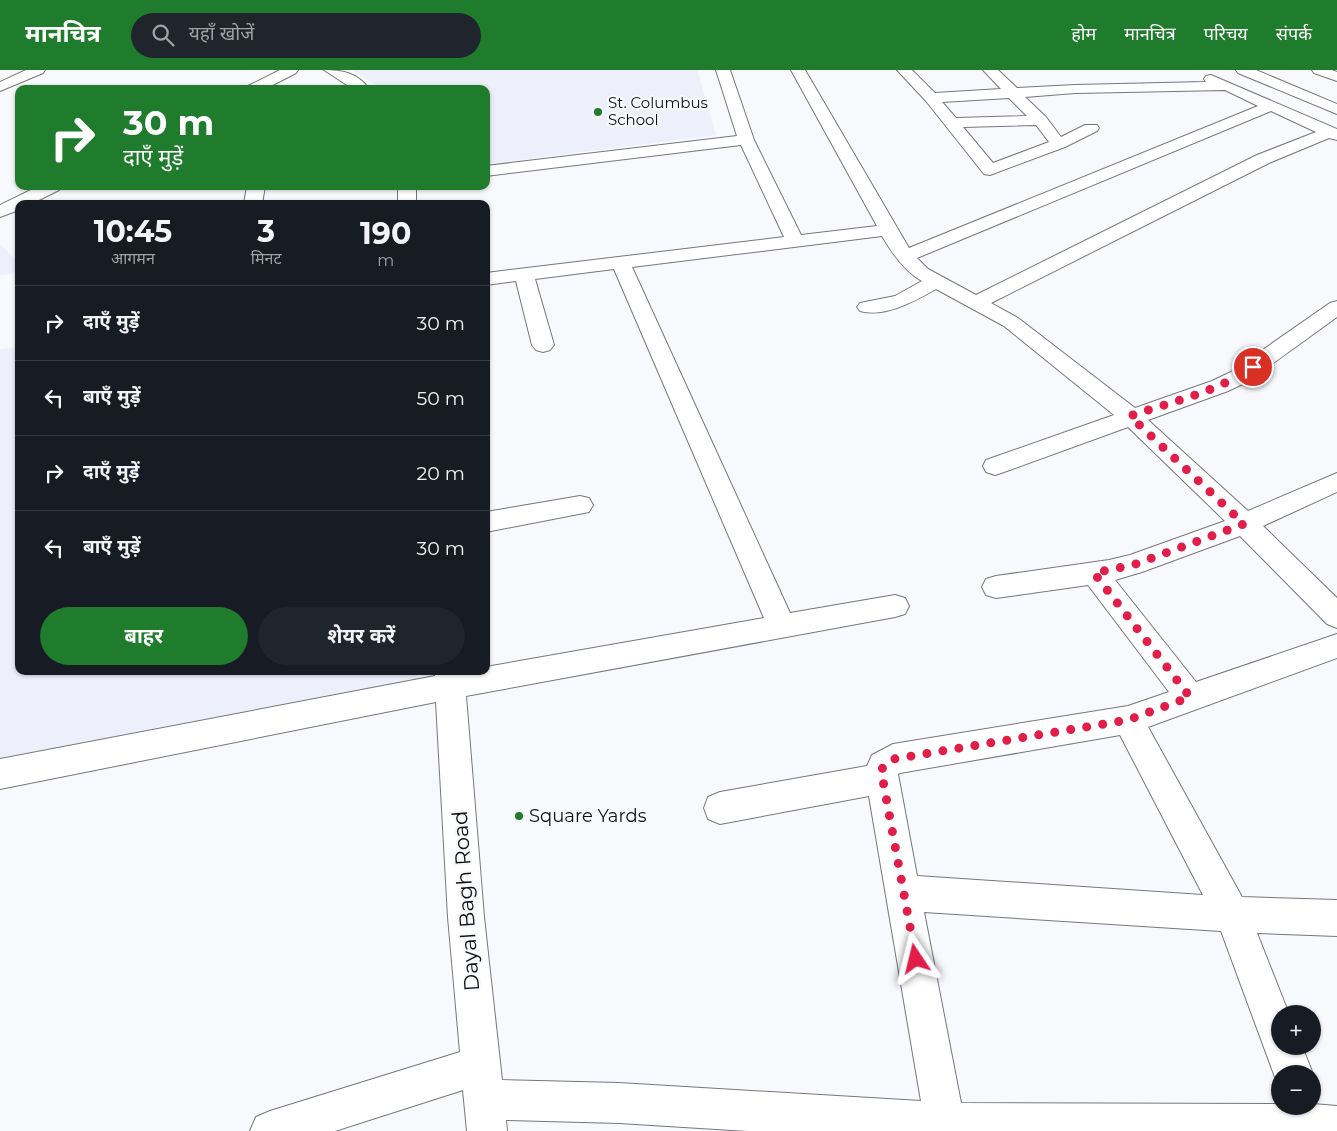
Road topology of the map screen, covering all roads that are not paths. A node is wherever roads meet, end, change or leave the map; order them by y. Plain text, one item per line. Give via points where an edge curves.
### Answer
1 (38, 70) edge
2 (291, 70) edge
3 (331, 70) edge
4 (723, 70) edge
5 (798, 70) edge
6 (904, 70) edge
7 (990, 70) edge
8 (1191, 70) edge
9 (1244, 70) edge
10 (1319, 70) edge
11 (1337, 77) edge
12 (261, 85) edge
13 (359, 85) edge
14 (1227, 86) junction
15 (0, 87) edge
16 (1013, 92) junction
17 (931, 98) junction
18 (1271, 106) junction
19 (1337, 109) edge
20 (1040, 120) junction
21 (951, 123) junction
22 (1091, 128) dead end
23 (1333, 134) edge
24 (746, 140) junction
25 (1059, 144) junction
26 (490, 171) edge
27 (45, 190) edge
28 (24, 200) edge
29 (15, 205) edge
30 (0, 212) edge
31 (888, 230) junction
32 (795, 242) junction
33 (904, 256) junction
34 (621, 263) junction
35 (524, 274) junction
36 (490, 278) edge
37 (935, 282) junction
38 (975, 303) junction
39 (868, 306) dead end
40 (1337, 307) edge
41 (543, 345) dead end
42 (1130, 416) junction
43 (994, 466) dead end
44 (1337, 482) edge
45 (580, 505) dead end
46 (490, 521) edge
47 (1244, 524) junction
48 (1094, 573) junction
49 (996, 587) dead end
50 (895, 606) dead end
51 (1337, 616) edge
52 (782, 627) junction
53 (1337, 646) edge
54 (490, 673) edge
55 (476, 675) edge
56 (450, 679) edge
57 (1190, 697) junction
58 (1128, 720) junction
59 (0, 774) edge
60 (883, 778) junction
61 (720, 808) dead end
62 (904, 893) junction
63 (1232, 914) junction
64 (1337, 918) edge
65 (1271, 1016) edge
66 (483, 1099) edge
67 (1318, 1122) edge
68 (945, 1127) edge
69 (270, 1131) edge

1 - 15 street
2 - 12 street
3 - 13 street
4 - 24 street
5 - 31 street
6 - 17 street
7 - 16 street
8 - 14 street
9 - 19 street
10 - 11 street
14 - 16 street
14 - 18 street
16 - 17 street
16 - 20 street
17 - 21 street
18 - 23 street
18 - 33 street
20 - 21 street
20 - 25 street
21 - 25 street via 990,170
22 - 25 street
23 - 38 street via 1263,159
24 - 26 street
24 - 32 street
27 - 28 street
29 - 30 street
31 - 32 street
31 - 33 street
32 - 34 street
33 - 37 street
34 - 35 street
34 - 52 street
35 - 36 street
35 - 41 street
37 - 38 street
37 - 39 street via 901,301
38 - 42 street via 1011,322
40 - 42 street via 1239,377
42 - 43 street
42 - 47 street
44 - 47 street
45 - 46 street
47 - 48 street via 1133,565
47 - 51 street
48 - 49 street
48 - 57 street
50 - 52 street
52 - 54 street
53 - 57 street
55 - 56 street
56 - 59 street
56 - 66 street, Dayal Bagh Road via 466,917
57 - 58 street
58 - 60 street via 894,759 883,766
58 - 63 street
60 - 61 street
60 - 62 street
62 - 63 street
62 - 68 street
63 - 64 street
63 - 65 street
66 - 68 street via 619,1103
66 - 69 street
67 - 68 street

